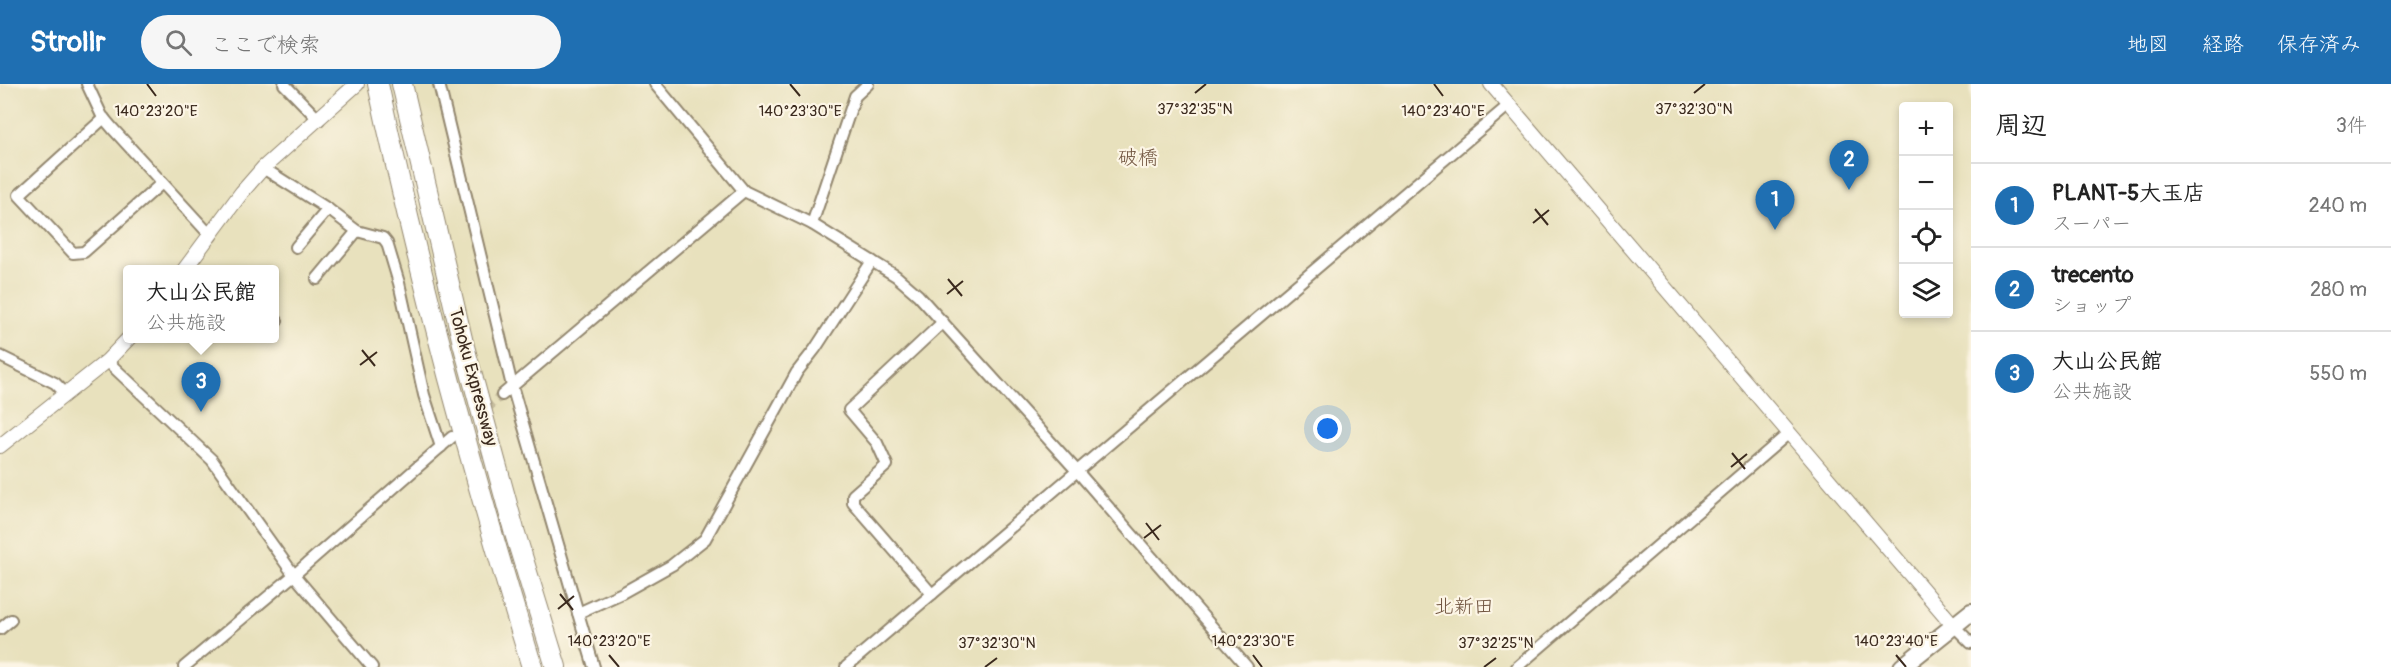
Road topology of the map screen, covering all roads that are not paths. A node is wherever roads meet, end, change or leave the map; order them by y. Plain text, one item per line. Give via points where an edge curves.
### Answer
1 (87, 84) edge
2 (284, 84) edge
3 (357, 84) edge
4 (378, 84) edge
5 (402, 84) edge
6 (439, 84) edge
7 (655, 84) edge
8 (868, 84) edge
9 (1491, 84) edge
10 (1509, 105) junction
11 (104, 118) junction
12 (319, 120) junction
13 (263, 168) junction
14 (162, 183) junction
15 (744, 191) junction
16 (328, 209) junction
17 (812, 224) junction
18 (357, 231) junction
19 (211, 236) junction
20 (296, 246) dead end
21 (872, 261) junction
22 (188, 265) edge
23 (317, 279) dead end
24 (943, 322) junction
25 (125, 343) edge
26 (0, 356) edge
27 (107, 361) junction
28 (512, 386) junction
29 (65, 393) junction
30 (502, 395) tunnel mouth
31 (1789, 433) junction
32 (452, 437) tunnel mouth
33 (0, 446) edge
34 (441, 447) junction
35 (1077, 471) junction
36 (294, 575) junction
37 (932, 594) junction
38 (1971, 612) edge
39 (578, 614) junction
40 (11, 620) dead end
41 (1954, 626) junction
42 (0, 629) edge
43 (1971, 643) edge
44 (184, 667) edge
45 (372, 667) edge
46 (532, 667) edge
47 (556, 667) edge
48 (594, 667) edge
49 (846, 667) edge
50 (1247, 667) edge
51 (1516, 667) edge
52 (1902, 667) edge

1 - 11 street
2 - 12 street
3 - 12 street
4 - 46 highway, Tohoku Expressway via 467,450
5 - 47 highway, Tohoku Expressway via 463,343
6 - 28 street
7 - 15 street
8 - 17 street via 855,96
9 - 10 street
10 - 31 street
10 - 35 street
11 - 14 street
11 - 14 street via 19,195 73,253 84,252
12 - 13 street
13 - 16 street
13 - 19 street
14 - 19 street
15 - 17 street
15 - 28 street
16 - 18 street
16 - 20 street
17 - 21 street
18 - 23 street
18 - 34 street via 383,238 387,243 424,395
19 - 22 street
21 - 24 street via 910,289
21 - 39 street via 797,372 705,539 672,565
24 - 35 street
24 - 37 street via 849,410 877,443 887,465 852,495 853,503
25 - 27 street
26 - 29 street via 55,383
27 - 29 street
27 - 36 street via 212,460
28 - 30 street
28 - 39 street
29 - 33 street
31 - 41 street
31 - 51 street
32 - 34 street
34 - 36 street
35 - 37 street
35 - 50 street
36 - 44 street
36 - 45 street
37 - 49 street
38 - 41 main road
39 - 48 street
40 - 42 street
41 - 43 street
41 - 52 main road

